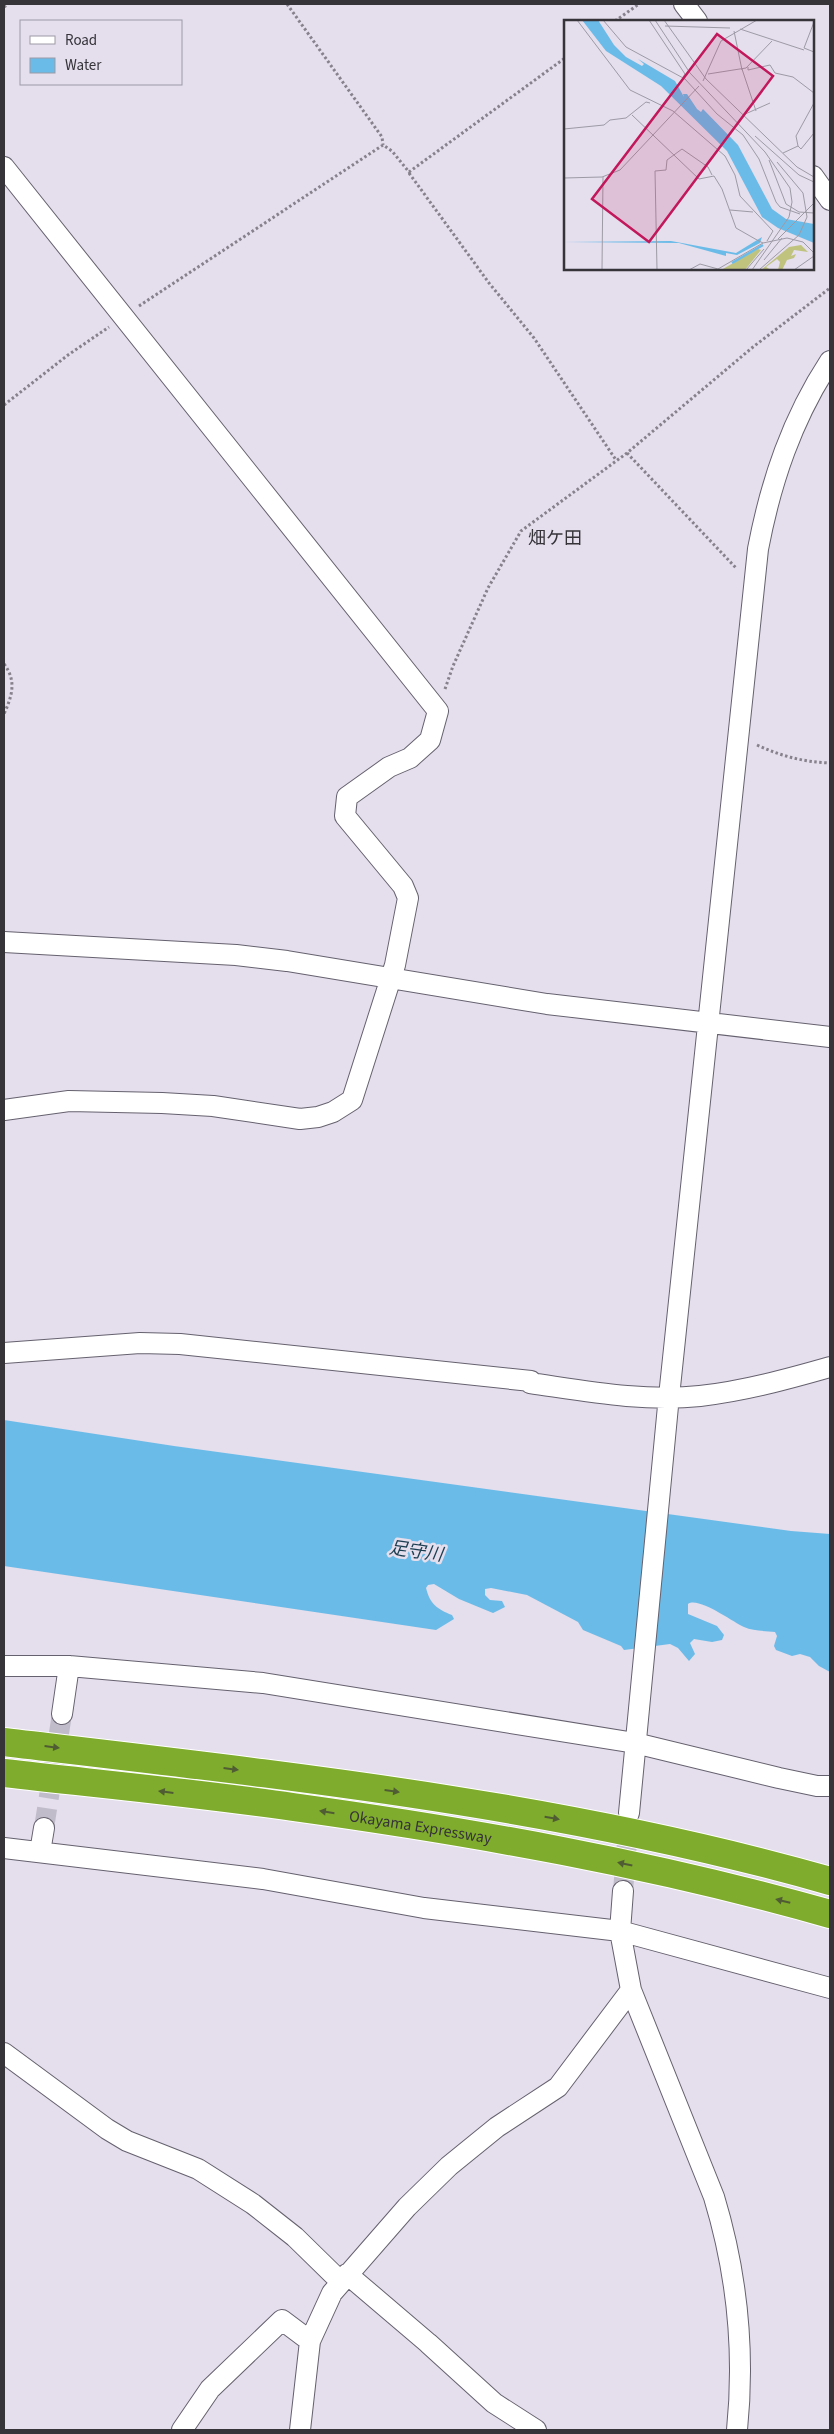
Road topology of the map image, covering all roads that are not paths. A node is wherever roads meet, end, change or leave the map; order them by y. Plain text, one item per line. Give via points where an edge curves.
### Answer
1 (684, 4) edge
2 (696, 20) edge
3 (4, 167) edge
4 (814, 177) edge
5 (830, 200) edge
6 (830, 361) edge
7 (4, 942) edge
8 (391, 979) junction
9 (708, 1022) junction
10 (830, 1037) edge
11 (4, 1110) edge
12 (4, 1353) edge
13 (830, 1367) edge
14 (669, 1401) junction
15 (4, 1666) edge
16 (69, 1666) junction
17 (62, 1714) tunnel mouth
18 (636, 1736) junction
19 (4, 1742) edge
20 (4, 1773) edge
21 (830, 1786) edge
22 (629, 1813) tunnel mouth
23 (44, 1828) tunnel mouth
24 (7, 1852) edge
25 (40, 1852) junction
26 (830, 1881) edge
27 (623, 1891) tunnel mouth
28 (830, 1914) edge
29 (620, 1931) junction
30 (830, 1988) edge
31 (631, 1990) junction
32 (4, 2053) edge
33 (344, 2278) junction
34 (310, 2341) junction
35 (182, 2430) edge
36 (300, 2430) edge
37 (536, 2430) edge
38 (737, 2430) edge

1 - 2 street
3 - 8 street via 438,711 430,740 410,758 389,767 347,797 345,816 403,886 408,898
4 - 5 street
6 - 9 street via 794,424 766,506
7 - 8 street via 236,956
8 - 9 street via 547,1004
8 - 11 street via 352,1100 318,1117 300,1119 213,1106 77,1101
9 - 10 street
9 - 14 street
12 - 14 street via 140,1343 180,1344 531,1381
13 - 14 street via 768,1384
14 - 18 street
15 - 16 street
16 - 17 street
16 - 18 street via 263,1683
18 - 21 street via 779,1778
18 - 22 street
19 -> 26 highway, Okayama Expressway via 293,1776 442,1798 586,1824
28 -> 20 highway, Okayama Expressway via 668,1873 434,1828 291,1806
23 - 25 street
24 - 25 street
25 - 29 street via 264,1879 424,1908
27 - 29 street
29 - 30 street
29 - 31 street
31 - 33 street via 558,2087 456,2159 407,2207
31 - 38 street via 714,2197 724,2231 740,2335 741,2394
32 - 33 street via 107,2129 128,2141 198,2169 253,2204
33 - 34 street via 319,2317
33 - 37 street via 428,2343 494,2403
34 - 35 street via 282,2320 210,2389
34 - 36 street

